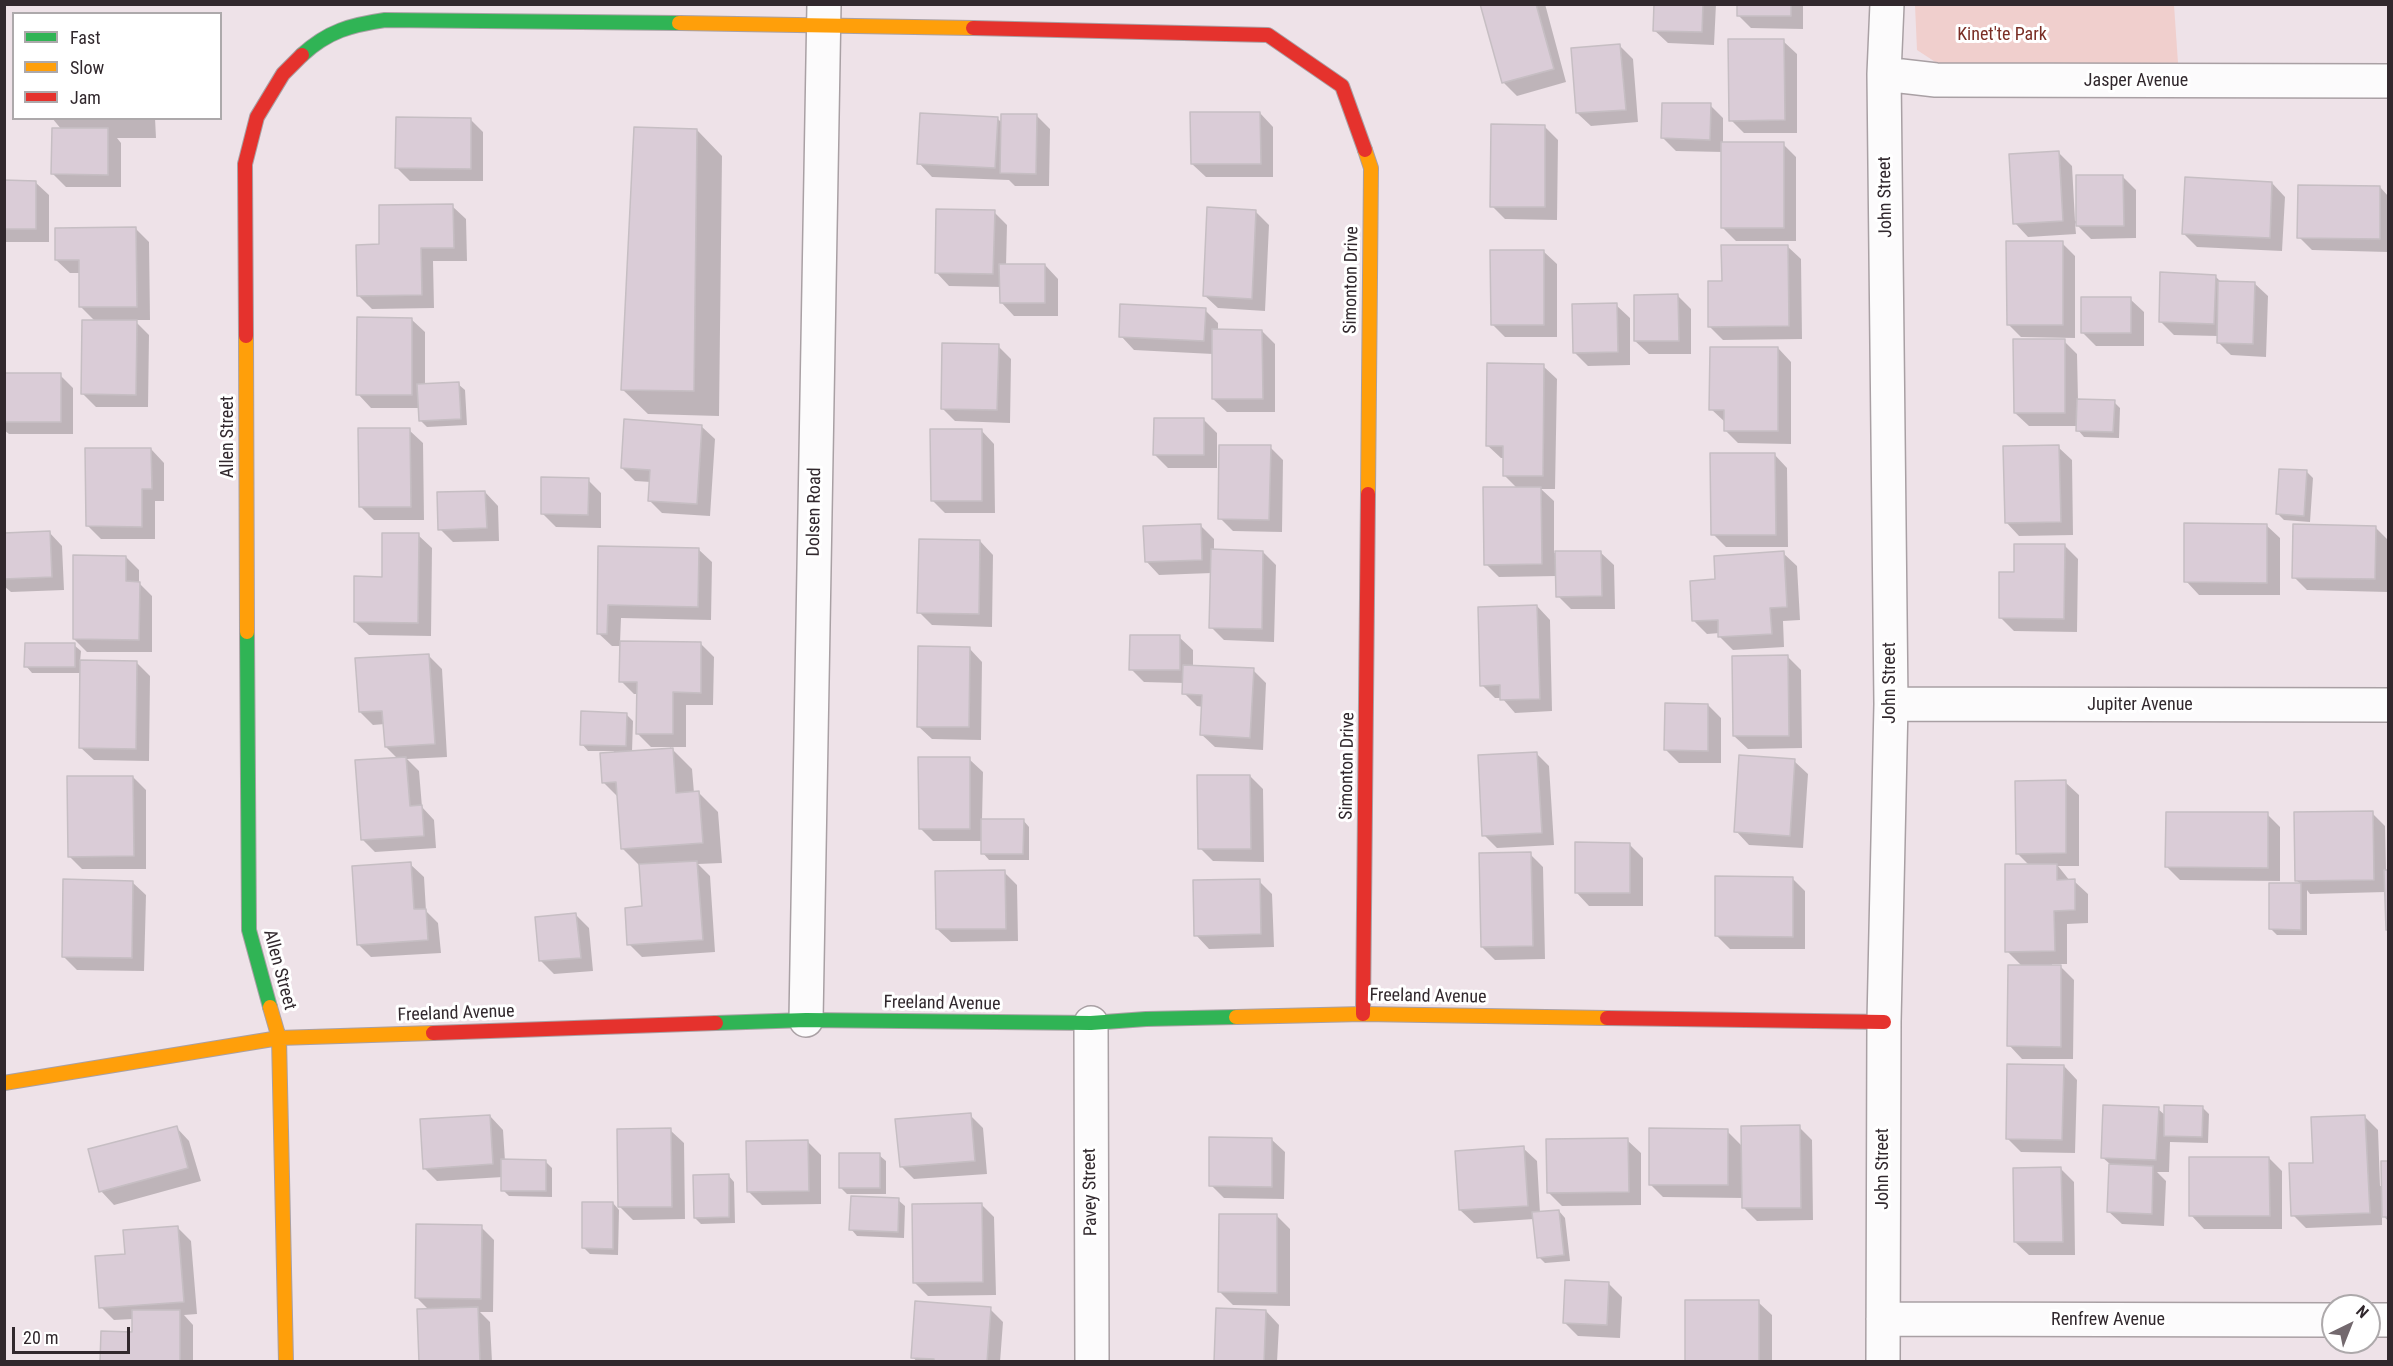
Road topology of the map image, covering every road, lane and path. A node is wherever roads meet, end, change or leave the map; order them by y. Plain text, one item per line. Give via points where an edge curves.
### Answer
1 (1887, 4) edge
2 (824, 14) edge
3 (1884, 74) junction
4 (2388, 81) edge
5 (1891, 704) junction
6 (2388, 705) edge
7 (1364, 1014) junction
8 (806, 1020) junction
9 (1884, 1022) junction
10 (1090, 1023) junction
11 (279, 1038) junction
12 (4, 1083) edge
13 (1883, 1319) junction
14 (2321, 1320) edge
15 (286, 1362) edge
16 (1092, 1362) edge
17 (1883, 1362) edge

1 - 3 street, John Street
2 - 7 street, Simonton Drive via 1268,35 1342,86 1371,168
2 - 8 street, Dolsen Road
2 - 11 street, Allen Street via 385,20 348,26 315,43 282,74 257,117 245,164 249,930
3 - 4 street, Jasper Avenue via 1936,80
3 - 5 street, John Street
5 - 6 street, Jupiter Avenue
5 - 9 street, John Street
7 - 9 street, Freeland Avenue
7 - 10 street, Freeland Avenue
8 - 10 street, Freeland Avenue
8 - 11 street, Freeland Avenue
9 - 13 street, John Street
10 - 16 street, Pavey Street
11 - 12 street, Freeland Avenue
11 - 15 street, Allen Street
13 - 14 street, Renfrew Avenue
13 - 17 street, John Street

